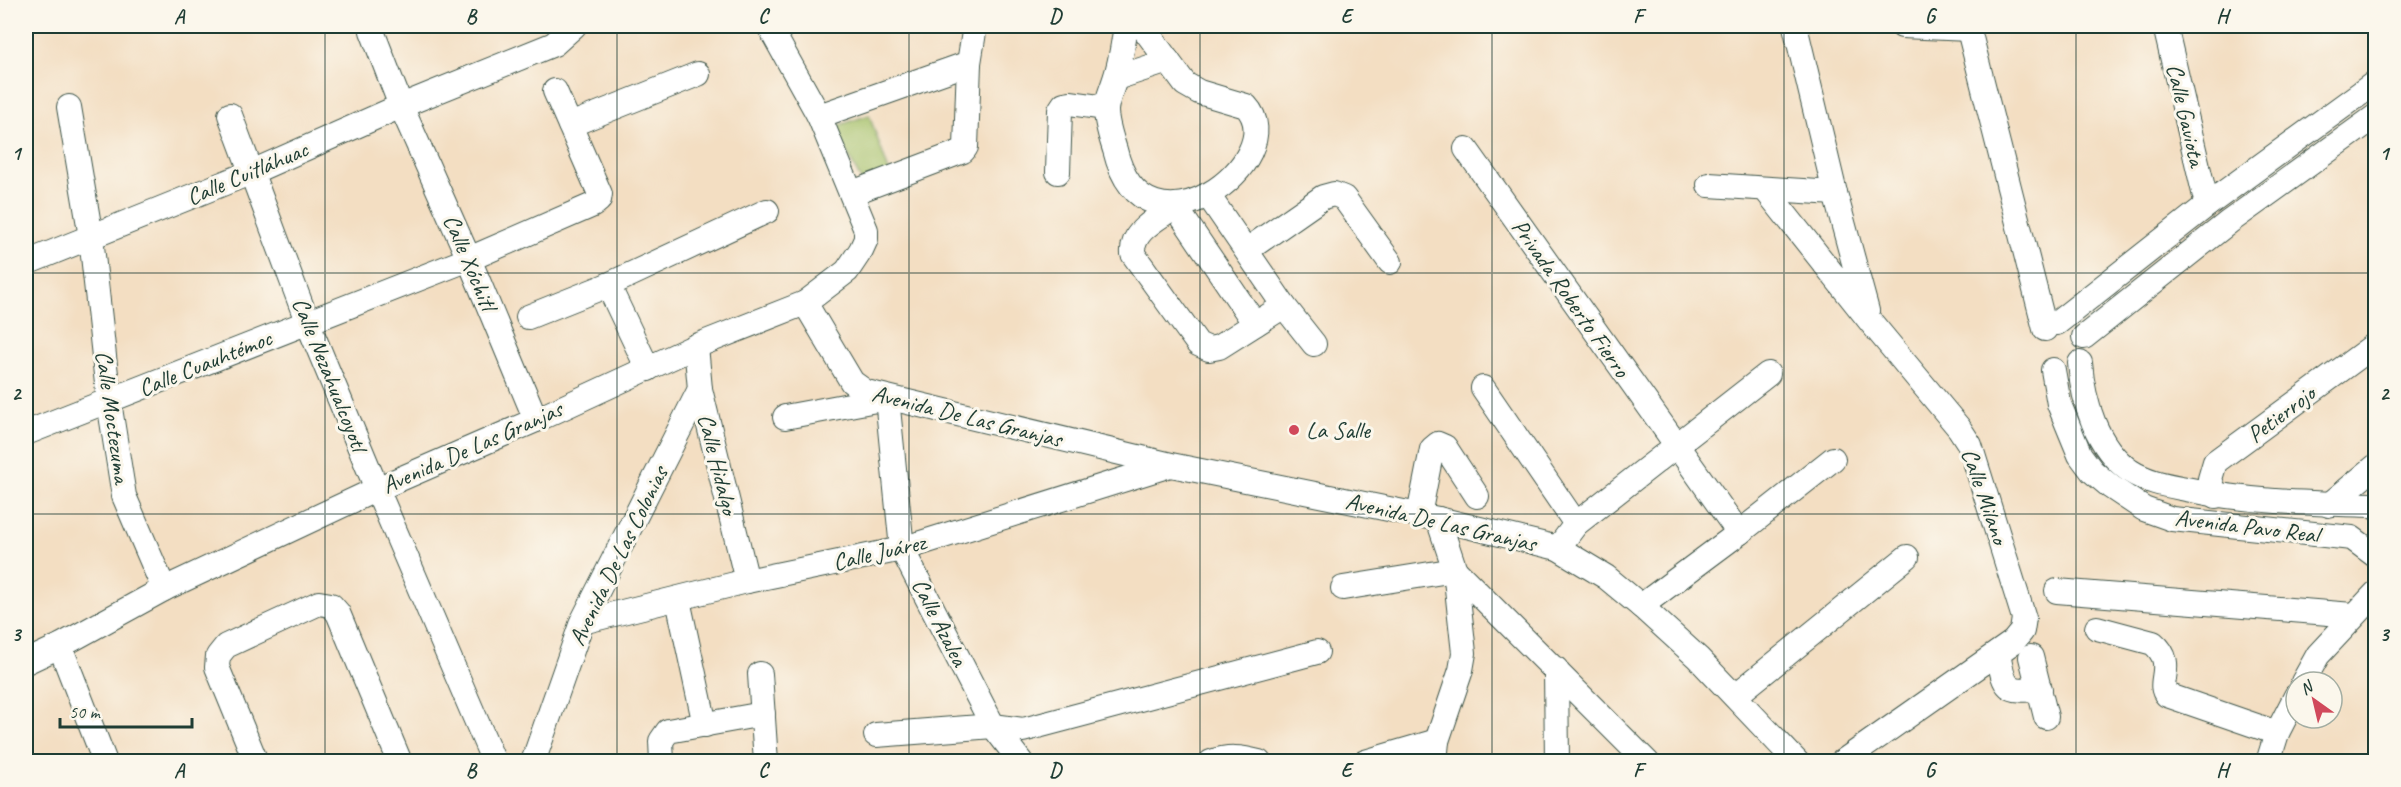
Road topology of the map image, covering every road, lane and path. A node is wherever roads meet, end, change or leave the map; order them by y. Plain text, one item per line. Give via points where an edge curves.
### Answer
1 (574, 26) edge
2 (769, 26) edge
3 (975, 26) edge
4 (1126, 26) edge
5 (1142, 26) edge
6 (1795, 26) edge
7 (1902, 26) edge
8 (2165, 26) edge
9 (1969, 27) edge
10 (372, 31) dead end
11 (547, 40) edge
12 (1168, 61) junction
13 (969, 63) junction
14 (698, 74) dead end
15 (1116, 78) junction
16 (2376, 82) edge
17 (555, 91) dead end
18 (401, 106) junction
19 (69, 107) dead end
20 (1106, 108) junction
21 (230, 115) dead end
22 (819, 116) junction
23 (2376, 116) edge
24 (570, 125) junction
25 (1466, 149) dead end
26 (252, 172) junction
27 (1058, 172) dead end
28 (1709, 185) dead end
29 (1765, 189) junction
30 (852, 193) junction
31 (1835, 193) junction
32 (1208, 195) junction
33 (2207, 205) junction
34 (1175, 206) junction
35 (767, 211) dead end
36 (91, 237) junction
37 (1247, 249) junction
38 (469, 259) junction
39 (1390, 262) dead end
40 (26, 263) edge
41 (608, 285) junction
42 (805, 303) junction
43 (1284, 306) junction
44 (528, 318) dead end
45 (307, 321) junction
46 (1870, 321) junction
47 (1255, 324) junction
48 (2084, 337) junction
49 (1314, 344) dead end
50 (2376, 344) edge
51 (2046, 345) junction
52 (696, 346) junction
53 (2080, 363) junction
54 (648, 369) junction
55 (1768, 374) dead end
56 (1483, 388) dead end
57 (700, 389) junction
58 (887, 399) junction
59 (109, 402) junction
60 (785, 417) dead end
61 (536, 420) junction
62 (26, 433) edge
63 (1676, 447) junction
64 (1833, 459) dead end
65 (1171, 465) junction
66 (2376, 466) edge
67 (376, 489) junction
68 (1477, 496) dead end
69 (2216, 496) junction
70 (2329, 505) junction
71 (2376, 508) edge
72 (1429, 517) junction
73 (1576, 524) junction
74 (1739, 533) junction
75 (1558, 548) junction
76 (902, 549) junction
77 (2376, 556) edge
78 (1906, 557) dead end
79 (1455, 570) junction
80 (747, 581) junction
81 (1343, 588) dead end
82 (164, 590) junction
83 (2057, 591) dead end
84 (2376, 593) edge
85 (678, 600) junction
86 (1641, 606) junction
87 (2353, 615) junction
88 (582, 622) junction
89 (2097, 628) dead end
90 (60, 646) junction
91 (1317, 652) dead end
92 (1998, 653) junction
93 (2031, 657) dead end
94 (26, 662) edge
95 (1556, 669) junction
96 (2310, 670) edge
97 (760, 674) dead end
98 (2040, 689) junction
99 (1735, 696) junction
100 (763, 714) junction
101 (2046, 717) dead end
102 (2284, 719) edge
103 (705, 725) junction
104 (993, 726) junction
105 (2277, 733) junction
106 (876, 735) dead end
107 (1436, 751) edge
108 (105, 762) edge
109 (256, 762) edge
110 (400, 762) edge
111 (494, 762) edge
112 (533, 762) edge
113 (662, 762) edge
114 (766, 762) edge
115 (1021, 762) edge
116 (1211, 762) edge
117 (1259, 762) edge
118 (1365, 762) edge
119 (1557, 762) edge
120 (1647, 762) edge
121 (1797, 762) edge
122 (1842, 762) edge
123 (2268, 762) edge

1 - 11 street, Calle Cuitláhuac
2 - 22 street
3 - 13 street
4 - 15 street
5 - 12 street
6 - 31 street, Calle Milano
7 - 9 street, Avenida Pavo Real
8 - 33 street, Calle Gaviota
9 - 51 street, Avenida Pavo Real
10 - 18 street, Calle Xóchitl
11 - 18 street, Calle Cuitláhuac
12 - 15 street
12 - 32 street via 1185,84 1246,106 1255,120 1254,143 1240,167 1226,184
13 - 22 street
13 - 30 street via 963,151
14 - 24 street
15 - 20 street
16 - 33 street
17 - 24 street
18 - 26 street, Calle Cuitláhuac
18 - 38 street, Calle Xóchitl
19 - 36 street, Calle Moctezuma
20 - 27 street via 1064,104 1060,110
20 - 34 street via 1126,181 1139,195
21 - 26 street, Calle Nezahualcoyotl
22 - 30 street
23 - 48 street via 2229,222
24 - 38 street, Calle Cuauhtémoc via 600,194 599,200
25 - 63 street, Privada Roberto Fierro
26 - 36 street, Calle Cuitláhuac
26 - 45 street, Calle Nezahualcoyotl
28 - 29 street
29 - 31 street
29 - 46 street, Calle Milano
30 - 42 street via 866,239 847,271
31 - 46 street, Calle Milano
32 - 34 street
32 - 37 street
33 - 51 street
34 - 47 street
34 - 47 street via 1137,235 1132,243 1133,254 1198,344 1209,349 1220,347
35 - 41 street
36 - 40 street, Calle Cuitláhuac
36 - 59 street, Calle Moctezuma
37 - 39 street via 1323,197 1334,194 1344,198
37 - 43 street
38 - 45 street, Calle Cuauhtémoc
38 - 61 street, Calle Xóchitl
41 - 44 street
41 - 54 street
42 - 52 street, Avenida De Las Granjas
42 - 58 street, Avenida De Las Granjas via 852,382
43 - 47 street
43 - 49 street
45 - 59 street, Calle Cuauhtémoc
45 - 67 street, Calle Nezahualcoyotl
46 - 92 street, Calle Milano via 1970,445 2024,618 2022,631
48 - 51 street via 2073,325
48 - 53 street, Avenida Pavo Real via 2086,346
50 - 69 street, Petierrojo via 2215,462 2210,479
51 - 53 street via 2063,371
51 - 77 street, Avenida Pavo Real via 2059,404 2080,455 2092,471 2144,509 2172,519 2352,538
52 - 54 street, Avenida De Las Granjas
52 - 57 street, Calle Hidalgo
53 - 69 street, Avenida Pavo Real via 2082,387 2096,429 2129,470 2150,481
54 - 61 street, Avenida De Las Granjas
55 - 63 street
56 - 73 street
57 - 80 street, Calle Hidalgo
57 - 88 street, Avenida De Las Colonias
58 - 60 street
58 - 65 street, Avenida De Las Granjas
58 - 76 street, Calle Azalea
59 - 62 street, Calle Cuauhtémoc
59 - 82 street, Calle Moctezuma via 124,496
61 - 67 street, Avenida De Las Granjas
63 - 73 street
63 - 74 street, Privada Roberto Fierro
64 - 74 street
65 - 72 street, Avenida De Las Granjas
65 - 76 street, Calle Juárez
66 - 70 street
67 - 82 street, Avenida De Las Granjas
67 - 111 street, Calle Nezahualcoyotl
68 - 72 street via 1445,447 1438,444 1432,449
69 - 70 street, Avenida Pavo Real
70 - 71 street, Avenida Pavo Real
72 - 75 street, Avenida De Las Granjas
72 - 79 street
73 - 75 street
74 - 86 street
75 - 86 street, Avenida De Las Granjas via 1606,577
76 - 80 street, Calle Juárez
76 - 104 street, Calle Azalea
78 - 99 street
79 - 81 street
79 - 95 street
79 - 107 street via 1464,653
80 - 85 street, Calle Juárez
82 - 90 street, Avenida De Las Granjas
83 - 87 street
84 - 87 street
85 - 88 street, Calle Juárez
85 - 103 street
86 - 99 street, Avenida De Las Granjas
87 - 96 street
88 - 112 street, Avenida De Las Colonias
89 - 105 street via 2153,643 2165,660 2163,691 2167,694
90 - 94 street, Avenida De Las Granjas
90 - 108 street
91 - 104 street via 1023,730
92 - 98 street via 2007,685 2016,691
92 - 122 street
93 - 98 street
95 - 119 street
95 - 120 street
97 - 100 street
98 - 101 street
99 - 121 street, Avenida De Las Granjas
100 - 103 street
100 - 114 street
102 - 105 street
103 - 113 street via 663,735
104 - 106 street
104 - 115 street, Calle Azalea
105 - 123 street
107 - 118 street
109 - 110 street via 217,667 218,656 226,646 319,603 331,604 338,613
116 - 117 street via 1234,757

